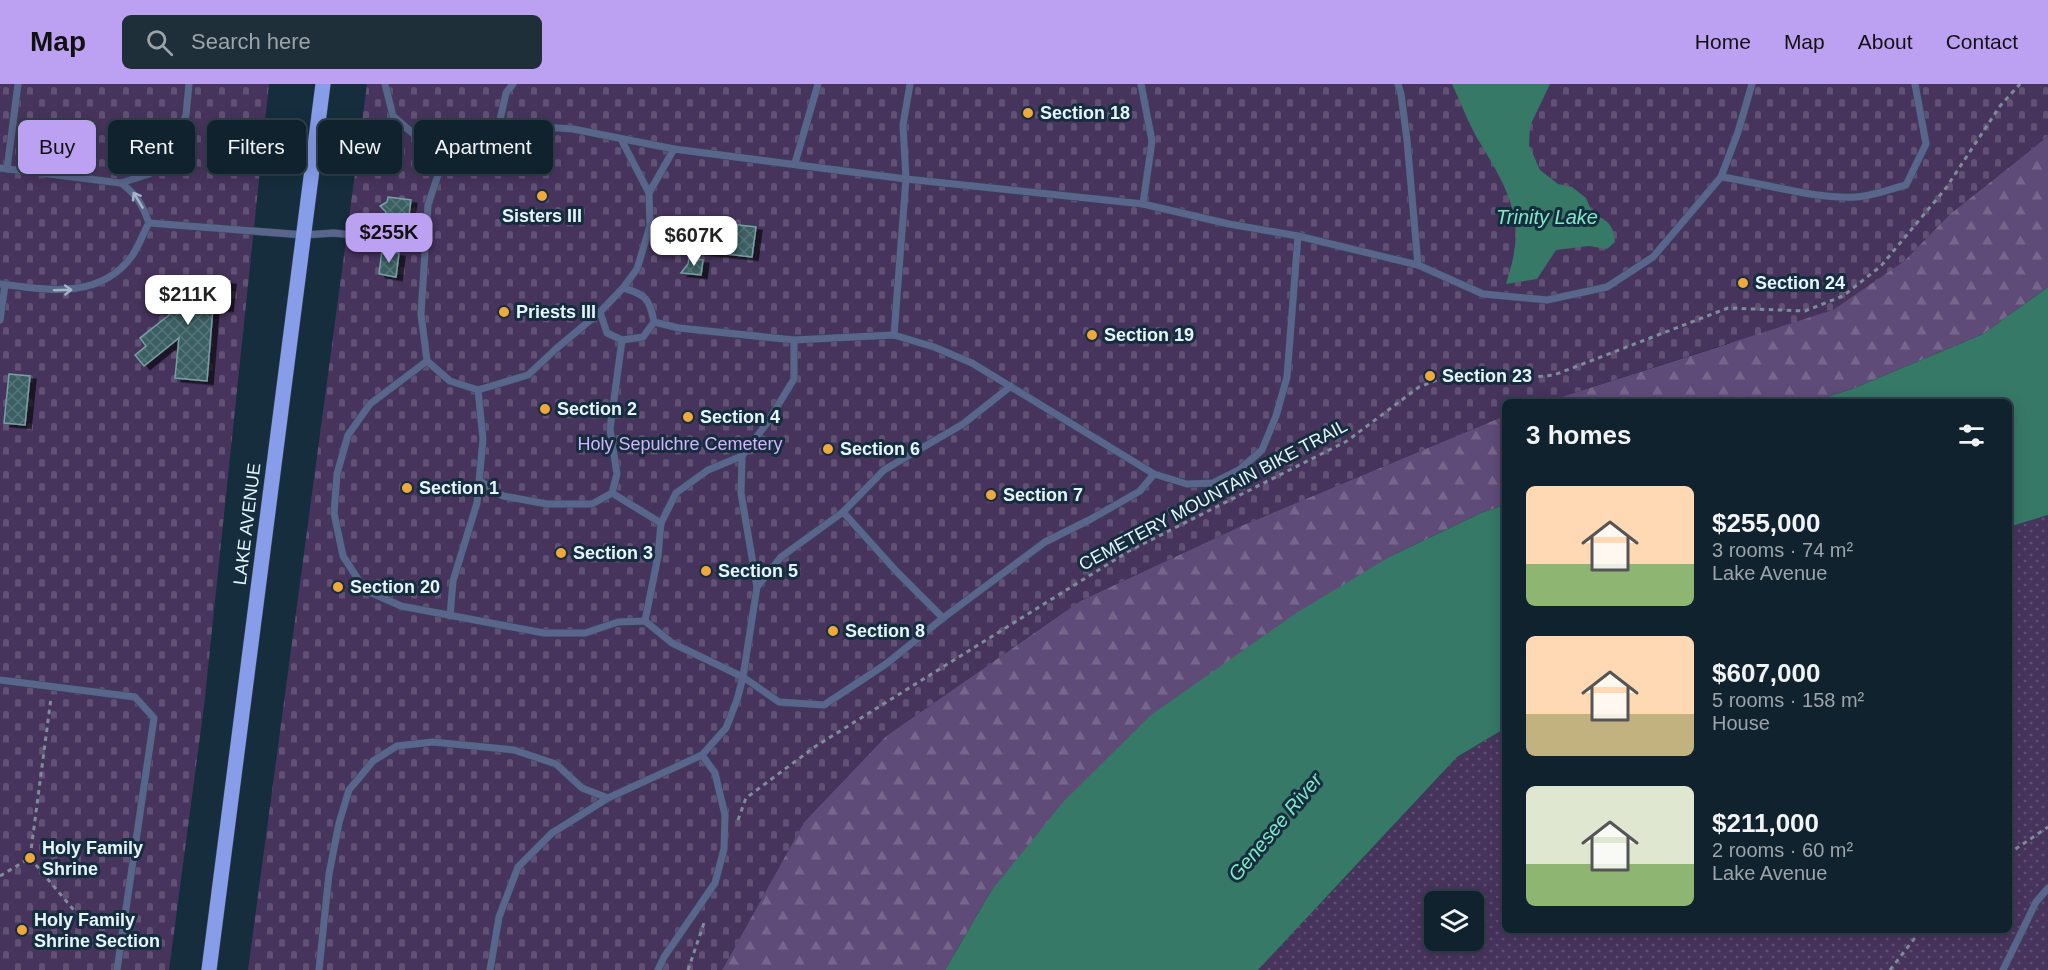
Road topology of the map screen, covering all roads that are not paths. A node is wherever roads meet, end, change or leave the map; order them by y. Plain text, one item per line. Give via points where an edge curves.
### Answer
1 (18, 84) edge
2 (189, 84) edge
3 (324, 84) edge
4 (385, 84) edge
5 (513, 84) edge
6 (818, 84) edge
7 (910, 84) edge
8 (1141, 84) edge
9 (1398, 84) edge
10 (1752, 84) edge
11 (1915, 84) edge
12 (500, 120) edge
13 (553, 128) edge
14 (414, 134) edge
15 (621, 139) junction
16 (674, 149) junction
17 (795, 164) junction
18 (4, 169) edge
19 (438, 174) edge
20 (1721, 177) junction
21 (906, 179) junction
22 (121, 183) junction
23 (649, 193) junction
24 (1143, 204) junction
25 (149, 223) junction
26 (304, 235) junction
27 (1299, 236) junction
28 (426, 243) junction
29 (1418, 265) junction
30 (2, 284) edge
31 (623, 288) junction
32 (600, 312) junction
33 (0, 320) edge
34 (654, 322) junction
35 (894, 335) junction
36 (622, 340) junction
37 (794, 340) junction
38 (427, 361) junction
39 (1011, 386) junction
40 (478, 390) junction
41 (742, 456) junction
42 (1154, 474) junction
43 (480, 481) junction
44 (612, 493) junction
45 (843, 512) junction
46 (661, 523) junction
47 (758, 587) junction
48 (450, 616) junction
49 (943, 618) junction
50 (645, 621) junction
51 (742, 677) junction
52 (0, 680) edge
53 (702, 755) junction
54 (608, 798) junction
55 (2048, 888) edge
56 (117, 970) edge
57 (209, 970) edge
58 (319, 970) edge
59 (490, 970) edge
60 (658, 970) edge
61 (2003, 970) edge

1 - 18 lane
2 - 22 lane via 186,115 172,154 149,174
3 - 26 main road, LAKE AVENUE
4 - 14 lane via 393,116
5 - 12 lane via 506,93
6 - 17 lane
7 - 21 lane via 903,125
8 - 24 lane via 1152,141
9 - 29 lane
10 - 20 lane
11 - 20 lane via 1926,144 1906,185 1858,197 1816,195
13 - 15 lane
15 - 16 lane
15 - 23 lane
16 - 17 lane
16 - 23 lane
17 - 21 lane
18 - 22 lane
19 - 28 lane via 428,205
20 - 29 lane via 1653,257 1607,287 1547,300 1483,294
21 - 24 lane
21 - 35 lane
25 -> 22 lane via 133,192
23 - 31 lane via 650,226 637,269
24 - 27 lane
25 - 26 lane
30 -> 25 lane via 49,290 74,290 97,284 119,271 134,254
26 - 28 lane via 334,233
26 - 57 main road, LAKE AVENUE
27 - 29 lane
27 - 42 lane via 1287,377 1262,450 1239,470 1213,483 1187,484
28 - 38 lane via 421,314
30 - 33 lane
31 - 32 lane
31 - 34 lane via 639,293 651,305
32 - 36 lane via 607,333
32 - 40 lane via 528,375
34 - 36 lane via 643,337
34 - 37 lane
35 - 37 lane
35 - 39 lane via 972,363
36 - 44 lane via 610,429 617,474
37 - 41 lane via 795,379
38 - 40 lane via 450,381
38 - 48 lane via 370,404 348,435 337,474 334,513 343,556 365,590 401,606
39 - 42 lane
39 - 45 lane via 963,424 884,470
40 - 43 lane via 483,439
41 - 46 lane via 708,470 676,493
41 - 47 lane via 741,493
42 - 49 lane via 1140,491 1045,542
43 - 44 lane via 503,496 546,504 592,504
43 - 48 lane via 453,581
44 - 46 lane
45 - 47 lane via 781,557
45 - 49 lane
46 - 50 lane
47 - 51 lane
48 - 50 lane via 544,633 585,633 618,622
49 - 51 lane via 886,664 824,705 779,702
50 - 51 lane via 672,643
51 - 53 lane via 726,728
52 - 56 lane via 135,697 154,718
53 - 54 lane
53 - 60 lane via 715,773 725,815 724,849 715,883
54 - 58 lane via 582,788 556,764 514,750 433,742 397,746 373,761 349,790 329,874
54 - 59 lane via 552,833 518,867 499,917
55 - 61 lane via 2036,902

